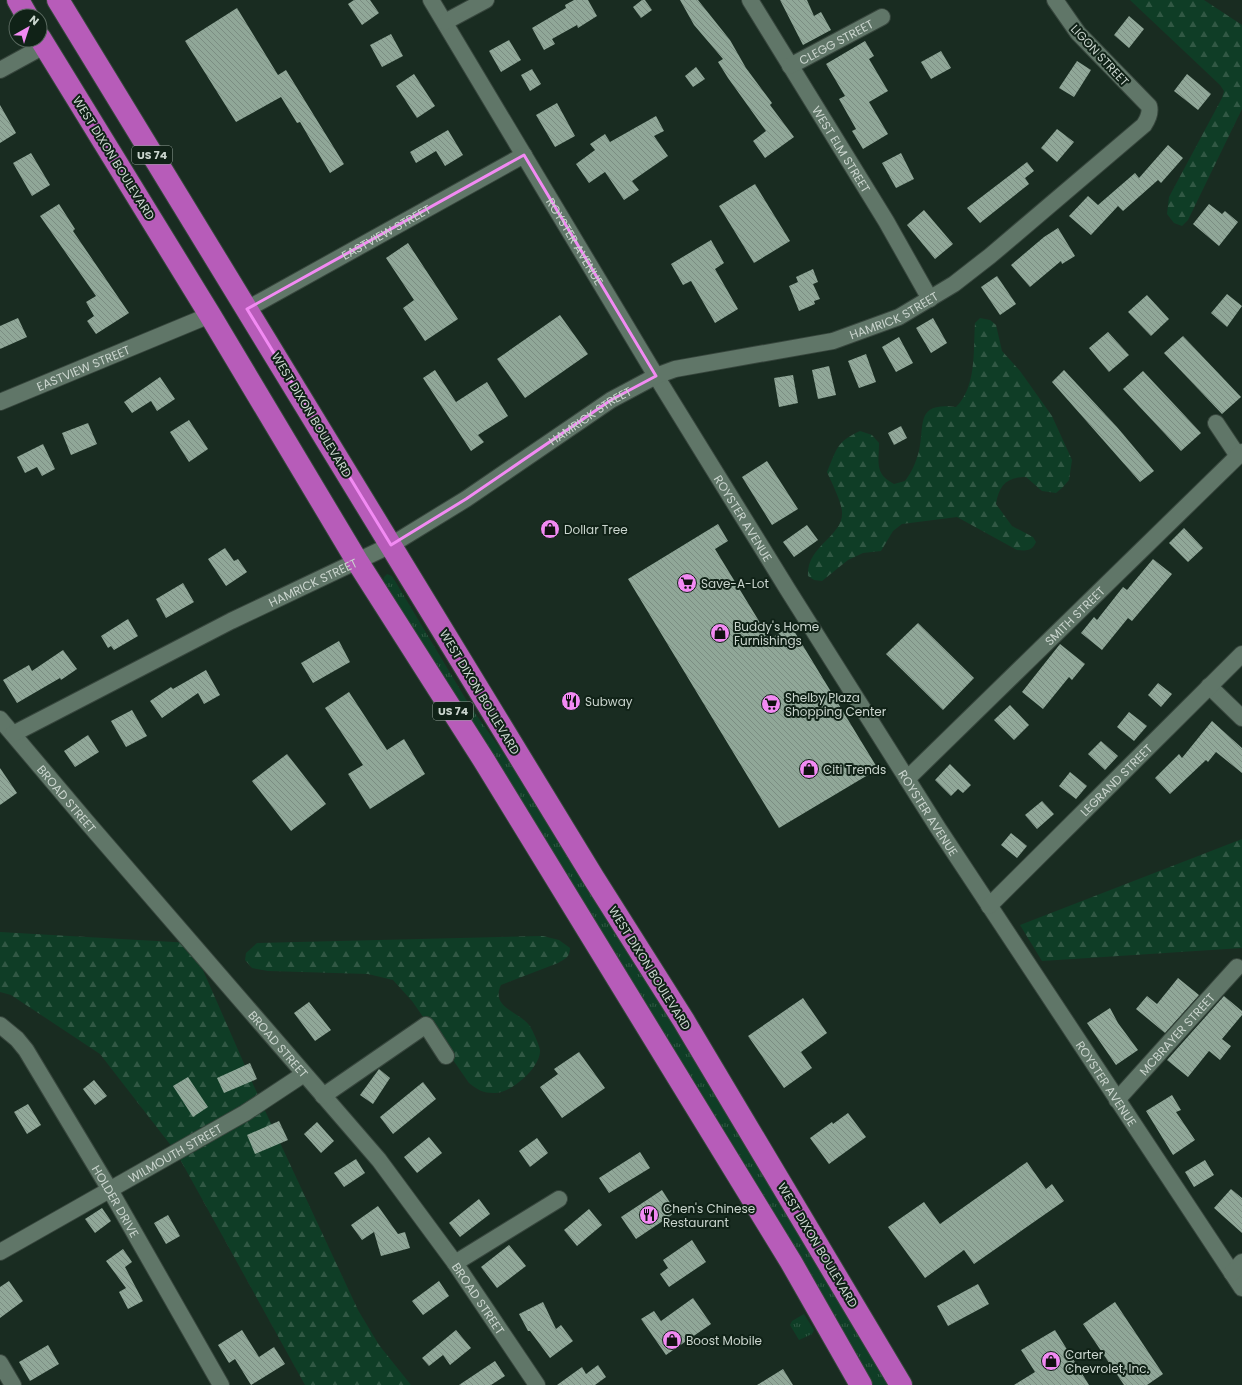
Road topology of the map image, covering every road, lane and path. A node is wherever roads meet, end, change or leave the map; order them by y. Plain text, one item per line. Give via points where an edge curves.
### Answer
1 (58, 0) edge
2 (431, 0) edge
3 (486, 0) edge
4 (750, 0) edge
5 (1054, 0) edge
6 (882, 17) dead end
7 (445, 22) junction
8 (33, 48) edge
9 (46, 48) edge
10 (790, 66) junction
11 (0, 70) edge
12 (1149, 106) joint
13 (524, 155) junction
14 (930, 299) junction
15 (247, 309) junction
16 (210, 315) junction
17 (656, 376) junction
18 (0, 402) edge
19 (1216, 423) dead end
20 (1240, 454) edge
21 (391, 545) junction
22 (358, 561) junction
23 (1242, 654) edge
24 (1209, 686) junction
25 (0, 718) edge
26 (1242, 718) edge
27 (13, 734) junction
28 (907, 779) junction
29 (989, 906) junction
30 (1236, 967) dead end
31 (0, 1025) edge
32 (446, 1056) dead end
33 (304, 1074) junction
34 (323, 1096) junction
35 (1117, 1100) junction
36 (110, 1190) junction
37 (559, 1199) dead end
38 (0, 1252) edge
39 (454, 1263) junction
40 (1237, 1268) edge
41 (1242, 1288) edge
42 (0, 1363) edge
43 (13, 1385) edge
44 (221, 1385) edge
45 (537, 1385) edge
46 (862, 1385) edge
47 (901, 1385) edge

1 - 15 highway, WEST DIXON BOULEVARD / US 74
2 - 7 street, ROYSTER AVENUE
3 - 7 street
4 - 10 street, WEST ELM STREET
5 - 12 street, LIGON STREET via 1078,33
6 - 10 street, CLEGG STREET
7 - 13 street, ROYSTER AVENUE
8 - 11 street
9 - 16 highway, WEST DIXON BOULEVARD / US 74
10 - 14 street, WEST ELM STREET via 886,221
12 - 14 street, HAMRICK STREET via 1150,114 1144,125 990,256
13 - 15 street, EASTVIEW STREET
13 - 17 street, ROYSTER AVENUE
14 - 17 street, HAMRICK STREET via 899,317 833,340 697,364
15 - 21 highway, WEST DIXON BOULEVARD / US 74
16 - 18 street, EASTVIEW STREET
16 - 22 highway, WEST DIXON BOULEVARD / US 74
17 - 21 street, HAMRICK STREET via 611,400 466,500
17 - 28 street, ROYSTER AVENUE
19 - 20 street
20 - 28 street, SMITH STREET
21 - 22 street, HAMRICK STREET
21 - 47 highway, WEST DIXON BOULEVARD / US 74 via 684,1021
22 - 27 street, HAMRICK STREET via 231,621
22 - 46 highway, WEST DIXON BOULEVARD / US 74 via 485,762 791,1262
23 - 24 street, LEGRAND STREET
24 - 26 street
24 - 29 street, LEGRAND STREET
25 - 27 street, BROAD STREET
27 - 33 street, BROAD STREET
28 - 29 street, ROYSTER AVENUE
29 - 35 street, ROYSTER AVENUE
30 - 35 street, MCBRAYER STREET
31 - 36 street, HOLDER DRIVE via 26,1050
32 - 34 street via 426,1025
33 - 34 street, BROAD STREET
33 - 36 street, WILMOUTH STREET via 245,1113
34 - 39 street, BROAD STREET via 379,1160
35 - 40 street, ROYSTER AVENUE
36 - 38 street, WILMOUTH STREET
36 - 44 street, HOLDER DRIVE
37 - 39 street
39 - 45 street, BROAD STREET
40 - 41 street, ROYSTER AVENUE
42 - 43 street

